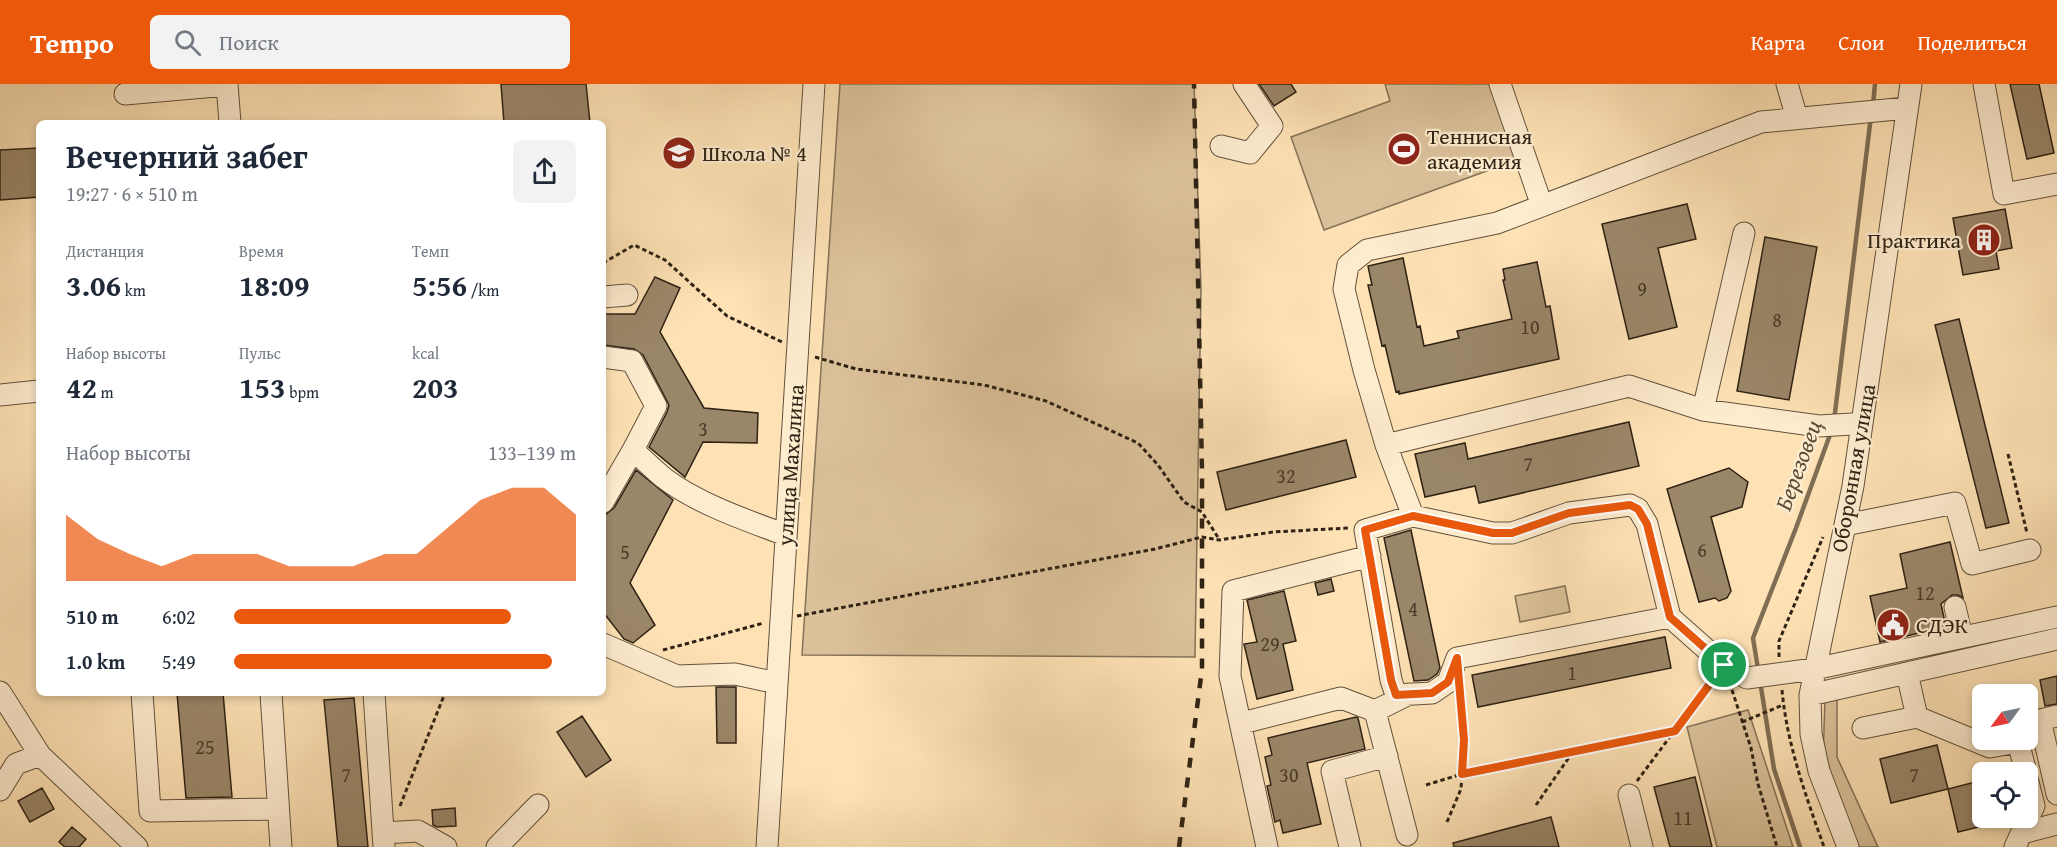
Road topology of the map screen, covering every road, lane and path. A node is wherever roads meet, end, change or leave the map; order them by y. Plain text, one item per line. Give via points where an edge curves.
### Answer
1 (814, 84) edge
2 (1244, 84) edge
3 (1500, 84) edge
4 (1787, 84) edge
5 (1911, 84) edge
6 (1984, 84) edge
7 (227, 85) edge
8 (125, 94) dead end
9 (1907, 108) junction
10 (1797, 118) junction
11 (230, 120) edge
12 (1221, 146) dead end
13 (2057, 184) edge
14 (1542, 206) junction
15 (1744, 233) dead end
16 (606, 260) edge
17 (627, 296) dead end
18 (606, 297) edge
19 (797, 350) junction
20 (606, 358) edge
21 (36, 391) edge
22 (0, 395) edge
23 (1703, 410) junction
24 (1852, 424) dead end
25 (1386, 445) junction
26 (633, 450) junction
27 (2008, 454) dead end
28 (606, 497) edge
29 (1413, 516) junction
30 (1845, 525) junction
31 (1365, 530) junction
32 (786, 535) junction
33 (1219, 540) junction
34 (2030, 550) joint
35 (1370, 556) junction
36 (1955, 607) dead end
37 (1670, 617) junction
38 (2057, 617) edge
39 (781, 619) junction
40 (1962, 638) junction
41 (2057, 639) edge
42 (606, 645) edge
43 (662, 651) dead end
44 (1724, 665) junction
45 (1814, 669) junction
46 (1906, 673) junction
47 (777, 683) junction
48 (0, 692) edge
49 (1460, 693) dead end
50 (1409, 694) junction
51 (1810, 695) junction
52 (142, 696) edge
53 (271, 696) edge
54 (374, 696) edge
55 (444, 696) edge
56 (1783, 705) dead end
57 (1375, 711) junction
58 (2057, 716) edge
59 (1917, 717) junction
60 (1742, 722) junction
61 (1242, 723) junction
62 (1863, 728) dead end
63 (1675, 731) junction
64 (1573, 751) junction
65 (40, 755) junction
66 (1387, 756) junction
67 (8, 761) edge
68 (2023, 762) edge
69 (1462, 774) junction
70 (1426, 785) dead end
71 (1633, 789) joint
72 (0, 790) edge
73 (2057, 794) edge
74 (538, 805) dead end
75 (1536, 805) dead end
76 (278, 809) junction
77 (1447, 822) dead end
78 (2057, 824) edge
79 (1407, 835) dead end
80 (386, 837) edge
81 (2018, 840) edge
82 (137, 847) edge
83 (281, 847) edge
84 (446, 847) edge
85 (497, 847) edge
86 (767, 847) edge
87 (1268, 847) edge
88 (1350, 847) edge
89 (1642, 847) edge
90 (1777, 847) edge
91 (1848, 847) edge

1 - 19 street, улица Махалина
2 - 12 street via 1272,126 1250,153
3 - 14 street
4 - 10 street
5 - 9 street, Оборонная улица
6 - 13 street via 2004,194
7 - 8 street
7 - 11 street
9 - 10 street
9 - 30 street, Оборонная улица
10 - 14 street via 1761,122
14 - 25 street via 1497,223 1367,250 1348,265 1344,289
15 - 23 street
16 - 19 path via 634,245 665,260 727,316
17 - 18 street
19 - 32 street, улица Махалина
19 - 33 path via 856,369 984,385 1046,401 1138,443 1184,502 1202,512
20 - 26 street via 632,362 656,406
21 - 22 street
23 - 24 street via 1819,426
23 - 25 street via 1629,386
25 - 29 street
26 - 28 street
26 - 32 street via 686,492 748,522
27 - 34 path
29 - 31 street
29 - 37 street via 1493,533 1512,533 1569,513 1630,505 1638,509 1647,524
30 - 34 street via 1955,503 1972,564
30 - 45 street, Оборонная улица
31 - 33 path via 1273,532
31 - 35 street
32 - 39 street, улица Махалина
33 - 39 path via 1202,537
35 - 50 street via 1391,680 1396,695
35 - 61 street via 1233,591 1230,676
36 - 40 street
37 - 44 street
37 - 50 street via 1457,658 1448,682 1432,693
38 - 40 street
39 - 43 path
39 - 47 street, улица Махалина
40 - 45 street
41 - 46 street
42 - 47 street via 677,676 735,674
44 - 45 street via 1747,678
44 - 60 path
44 - 63 path
45 - 51 street, Оборонная улица
46 - 51 street
46 - 59 street
47 - 86 street, улица Махалина
48 - 65 street
49 - 69 path
50 - 57 street
51 - 91 street, Оборонная улица via 1811,734 1819,771
52 - 76 street via 150,811
53 - 76 street
54 - 80 street
55 - 80 path
56 - 60 path
57 - 61 street via 1341,698
57 - 66 street
58 - 73 street via 2040,720
59 - 62 street
59 - 68 street via 1990,747 2018,742
60 - 90 path
61 - 87 street
63 - 64 path
63 - 71 path
64 - 69 path
64 - 75 path
65 - 67 street
65 - 82 street
66 - 79 street
66 - 88 street via 1332,771
67 - 72 street
69 - 70 path
69 - 77 path via 1461,789
71 - 89 street
74 - 85 street
76 - 83 street
78 - 81 street
80 - 84 street via 418,831

